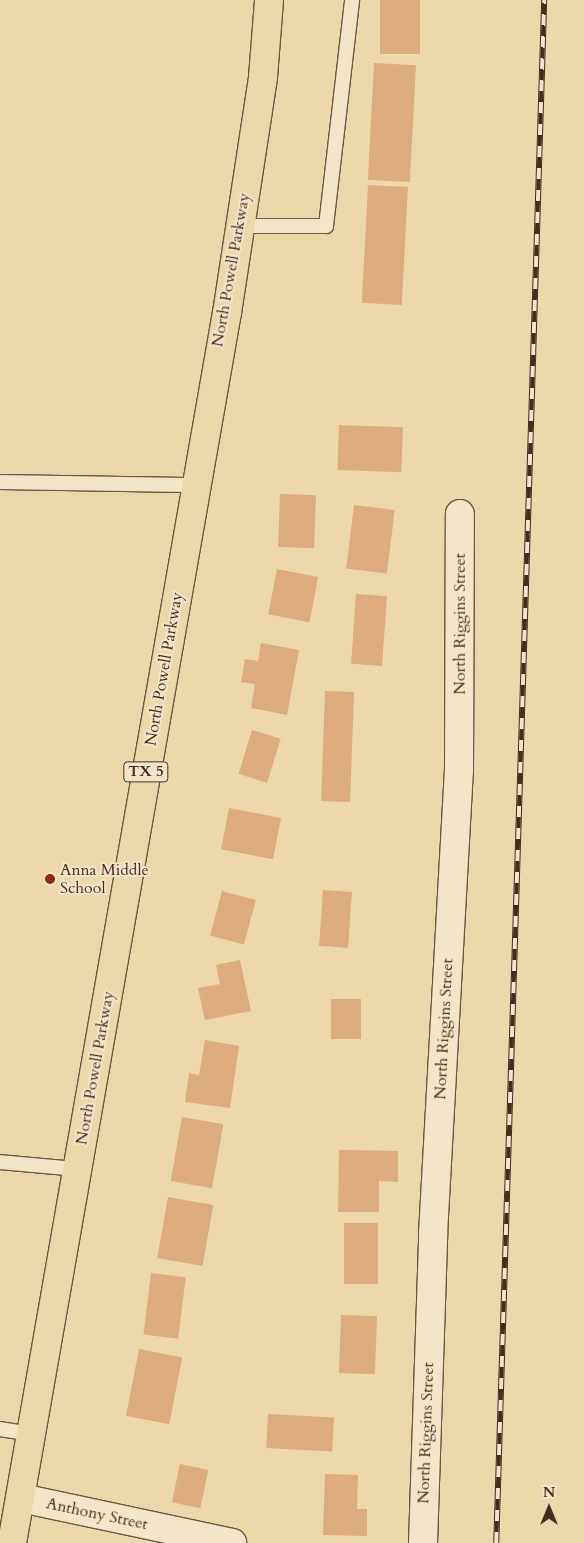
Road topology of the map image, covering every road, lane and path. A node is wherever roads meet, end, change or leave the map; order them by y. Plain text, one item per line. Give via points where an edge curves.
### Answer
1 (269, 0) edge
2 (352, 0) edge
3 (240, 226) junction
4 (0, 482) edge
5 (195, 485) junction
6 (460, 514) dead end
7 (0, 1162) edge
8 (78, 1169) junction
9 (0, 1429) edge
10 (32, 1434) junction
11 (21, 1498) junction
12 (12, 1543) edge
13 (232, 1543) edge
14 (423, 1543) edge

1 - 3 main road, North Powell Parkway / TX 5 via 263,77
2 - 3 lane via 326,226
3 - 5 main road, North Powell Parkway / TX 5
4 - 5 lane
5 - 8 main road, North Powell Parkway / TX 5
6 - 14 street, North Riggins Street via 459,771 433,1234
7 - 8 lane
8 - 10 main road, North Powell Parkway / TX 5
9 - 10 lane
10 - 11 main road, North Powell Parkway / TX 5
11 - 12 main road, North Powell Parkway / TX 5
11 - 13 street, Anthony Street

